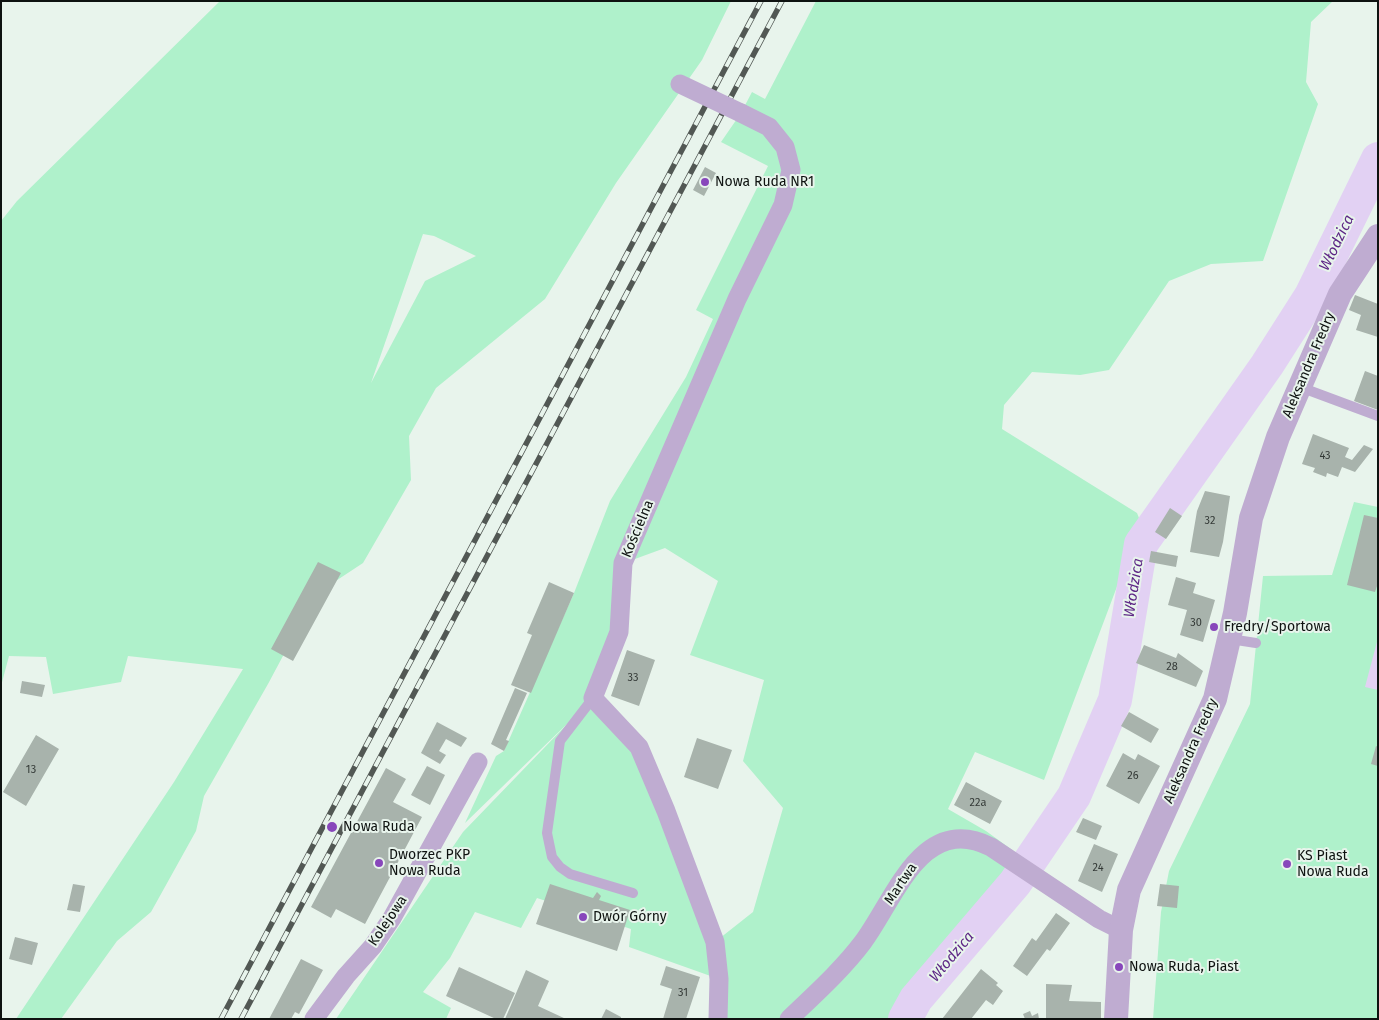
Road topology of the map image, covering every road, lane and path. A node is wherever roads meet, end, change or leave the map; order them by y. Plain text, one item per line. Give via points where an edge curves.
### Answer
1 (680, 84) dead end
2 (1378, 236) edge
3 (1300, 387) junction
4 (1378, 416) edge
5 (1230, 639) junction
6 (1256, 643) dead end
7 (593, 698) junction
8 (478, 762) dead end
9 (633, 893) dead end
10 (1121, 930) junction
11 (314, 1019) edge
12 (718, 1019) edge
13 (789, 1019) edge
14 (1116, 1019) edge

1 - 7 street, Kościelna, bridge via 769,127 784,147 791,170 783,205 737,299 624,563 619,632
2 - 3 street, Aleksandra Fredry via 1340,294
3 - 4 lane
3 - 5 street, Aleksandra Fredry via 1278,437 1251,518
5 - 6 lane
5 - 10 street, Aleksandra Fredry via 1215,699 1129,890
7 - 9 lane via 560,741 547,833 552,857 570,874
7 - 12 street via 638,747 666,811 715,942 719,979
8 - 11 street, Kolejowa via 392,918
10 - 13 street, Martwa via 1098,919 976,839 951,839 927,849 906,873 862,943
10 - 14 street, Aleksandra Fredry

